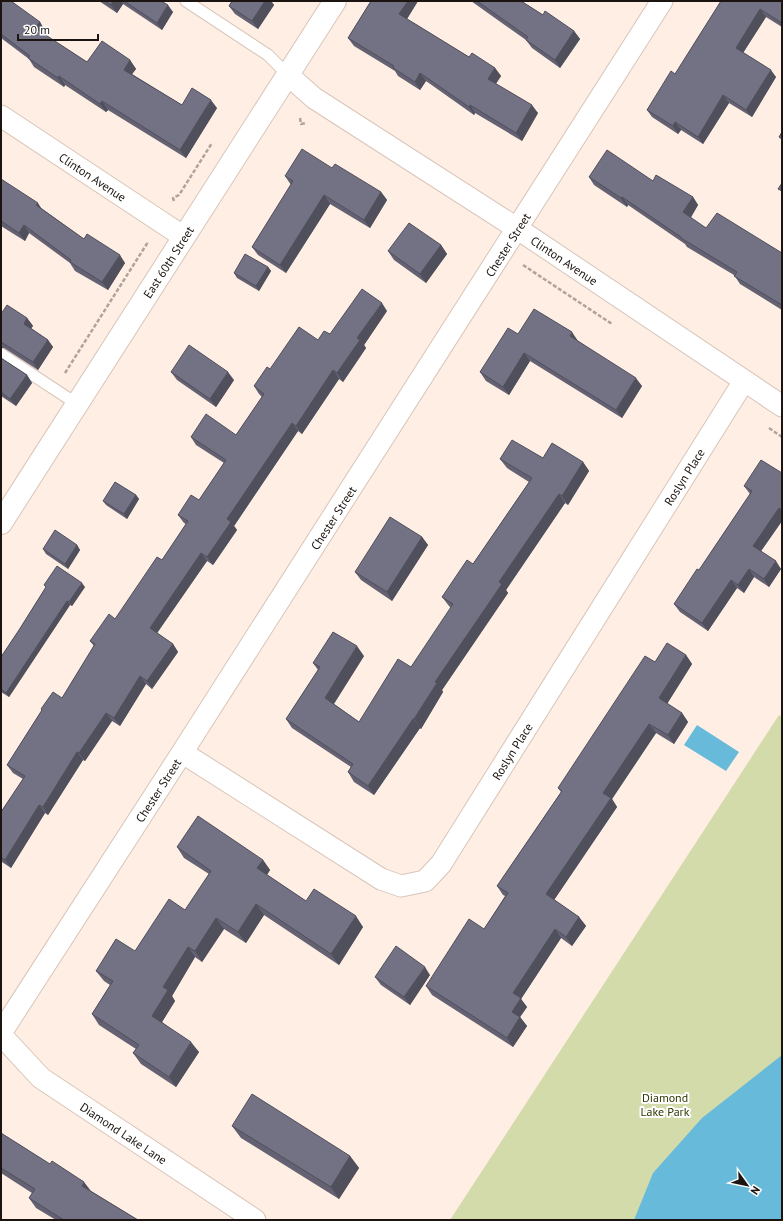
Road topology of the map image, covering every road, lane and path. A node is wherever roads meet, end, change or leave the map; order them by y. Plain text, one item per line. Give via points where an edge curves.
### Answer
1 (186, 1) edge
2 (335, 1) edge
3 (662, 1) edge
4 (288, 75) junction
5 (1, 116) edge
6 (213, 142) dead end
7 (174, 202) dead end
8 (518, 229) junction
9 (184, 237) junction
10 (152, 241) dead end
11 (1, 354) edge
12 (744, 381) junction
13 (55, 389) junction
14 (77, 404) junction
15 (782, 406) edge
16 (1, 523) edge
17 (183, 752) junction
18 (1, 1034) edge
19 (255, 1220) edge

1 - 4 lane via 268,55
2 - 4 street, East 60th Street
3 - 8 street, Chester Street
4 - 8 street, Clinton Avenue via 314,98
4 - 9 street, East 60th Street
5 - 9 street, Clinton Avenue
6 - 7 path via 179,195 173,198
8 - 12 street, Clinton Avenue
8 - 17 street, Chester Street
9 - 14 street, East 60th Street
10 - 13 path via 147,242
11 - 13 lane
12 - 15 street, Clinton Avenue
12 - 17 street, Roslyn Place via 441,864 425,881 401,886 381,879
13 - 14 lane
14 - 16 street, East 60th Street
17 - 18 street, Chester Street
18 - 19 street, Diamond Lake Lane via 41,1078

